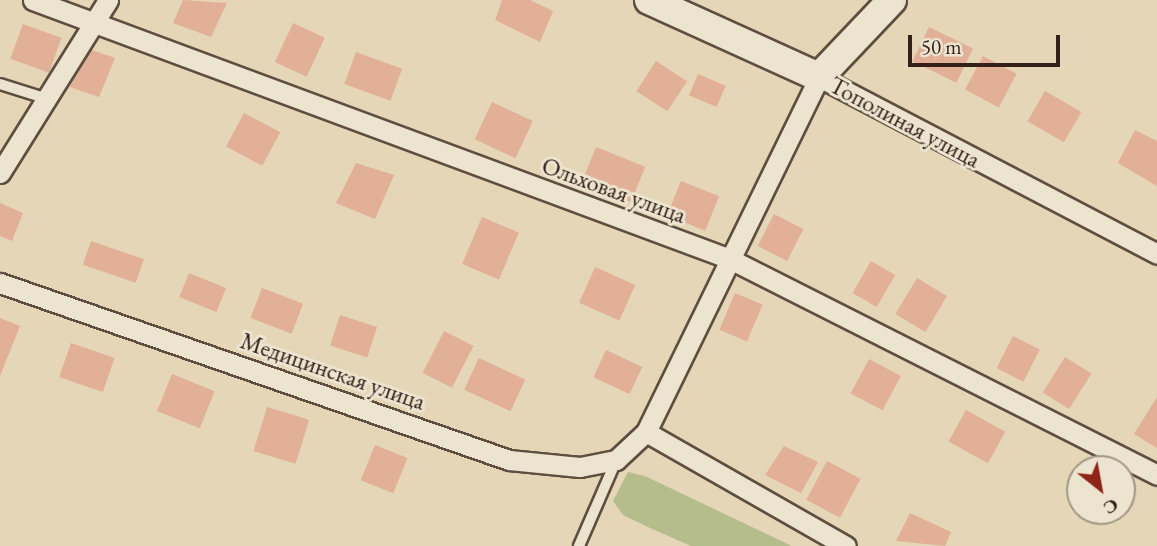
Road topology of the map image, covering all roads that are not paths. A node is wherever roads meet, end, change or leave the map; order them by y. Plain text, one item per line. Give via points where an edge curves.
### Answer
1 (33, 0) edge
2 (108, 0) edge
3 (649, 0) edge
4 (892, 0) edge
5 (97, 25) junction
6 (819, 77) junction
7 (0, 84) edge
8 (48, 99) junction
9 (0, 173) edge
10 (1157, 254) edge
11 (730, 259) junction
12 (0, 283) edge
13 (646, 432) junction
14 (616, 460) junction
15 (1157, 475) edge
16 (579, 546) edge
17 (846, 546) edge

1 - 5 street, Ольховая улица
2 - 5 street
3 - 6 street, Тополиная улица
4 - 6 street
5 - 8 street
5 - 11 street, Ольховая улица
6 - 10 street, Тополиная улица
6 - 11 street
7 - 8 lane
8 - 9 street
11 - 13 street
11 - 15 street, Ольховая улица
12 - 14 street, Медицинская улица via 509,460 580,467
13 - 14 street
13 - 17 street
14 - 16 lane

